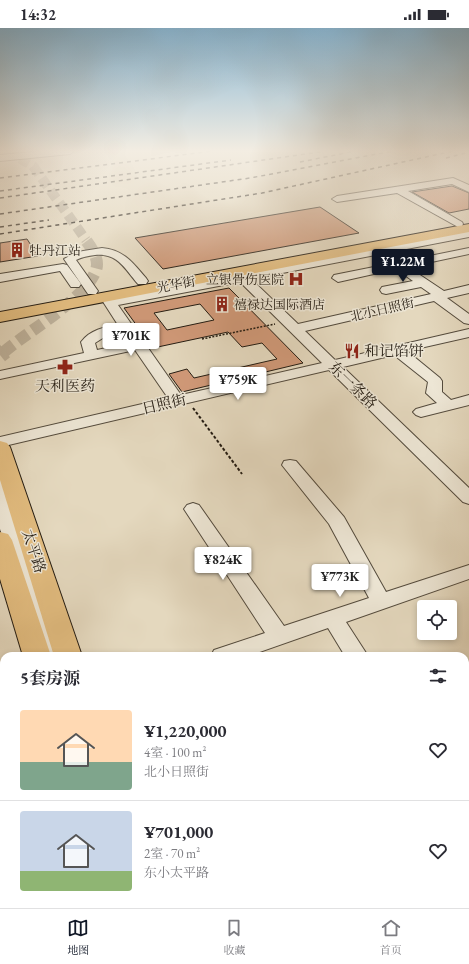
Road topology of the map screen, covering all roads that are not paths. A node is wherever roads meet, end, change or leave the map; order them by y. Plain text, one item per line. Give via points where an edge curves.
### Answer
1 (385, 192) edge
2 (403, 192) edge
3 (337, 199) dead end
4 (465, 225) edge
5 (378, 251) junction
6 (469, 251) edge
7 (398, 265) junction
8 (240, 275) junction
9 (0, 278) edge
10 (338, 278) dead end
11 (142, 282) junction
12 (422, 283) junction
13 (469, 289) edge
14 (386, 290) dead end
15 (86, 292) junction
16 (438, 296) junction
17 (108, 300) junction
18 (0, 308) edge
19 (0, 317) edge
20 (469, 320) edge
21 (292, 325) junction
22 (127, 327) junction
23 (469, 333) edge
24 (139, 345) junction
25 (397, 350) junction
26 (92, 355) junction
27 (332, 365) junction
28 (0, 374) edge
29 (182, 400) junction
30 (469, 400) edge
31 (448, 405) junction
32 (422, 412) dead end
33 (0, 442) edge
34 (0, 447) edge
35 (290, 465) dead end
36 (0, 482) edge
37 (469, 498) edge
38 (0, 500) edge
39 (193, 509) dead end
40 (0, 540) edge
41 (469, 572) edge
42 (381, 602) junction
43 (332, 618) junction
44 (280, 636) junction
45 (36, 652) edge
46 (49, 652) edge
47 (57, 652) edge
48 (67, 652) edge
49 (234, 652) edge
50 (354, 652) edge

1 - 3 street
2 - 4 street
4 - 5 street
4 - 8 highway, 光华街
4 - 11 highway, 光华街
5 - 7 street
5 - 8 street
6 - 7 street
7 - 10 street
7 - 12 street
8 - 17 highway, 光华街
8 - 21 street, 东一条路
9 - 15 street via 63,267
11 - 15 highway, 光华街
11 - 15 street via 116,252 106,250 76,254 70,259
12 - 14 street
12 - 16 street
13 - 16 street, 北小日照街
15 - 18 highway, 光华街
16 - 20 street
16 - 21 street, 北小日照街
17 - 19 highway, 光华街
17 - 22 street
21 - 27 street, 东一条路
22 - 24 street
22 - 26 street via 93,336 88,342
23 - 25 street, 日照街
24 - 26 street
24 - 29 street
25 - 27 street, 日照街
25 - 31 street via 435,381 434,393
26 - 28 street
27 - 29 street, 日照街
27 - 37 street, 东一条路
29 - 33 street, 日照街
30 - 31 street
31 - 32 street
34 - 48 main road, 太平路
35 - 42 street via 337,521
36 - 47 street
38 - 46 street
39 - 44 street
40 - 45 main road, 太平路
41 - 42 street
42 - 43 street
43 - 44 street
43 - 50 street
44 - 49 street

